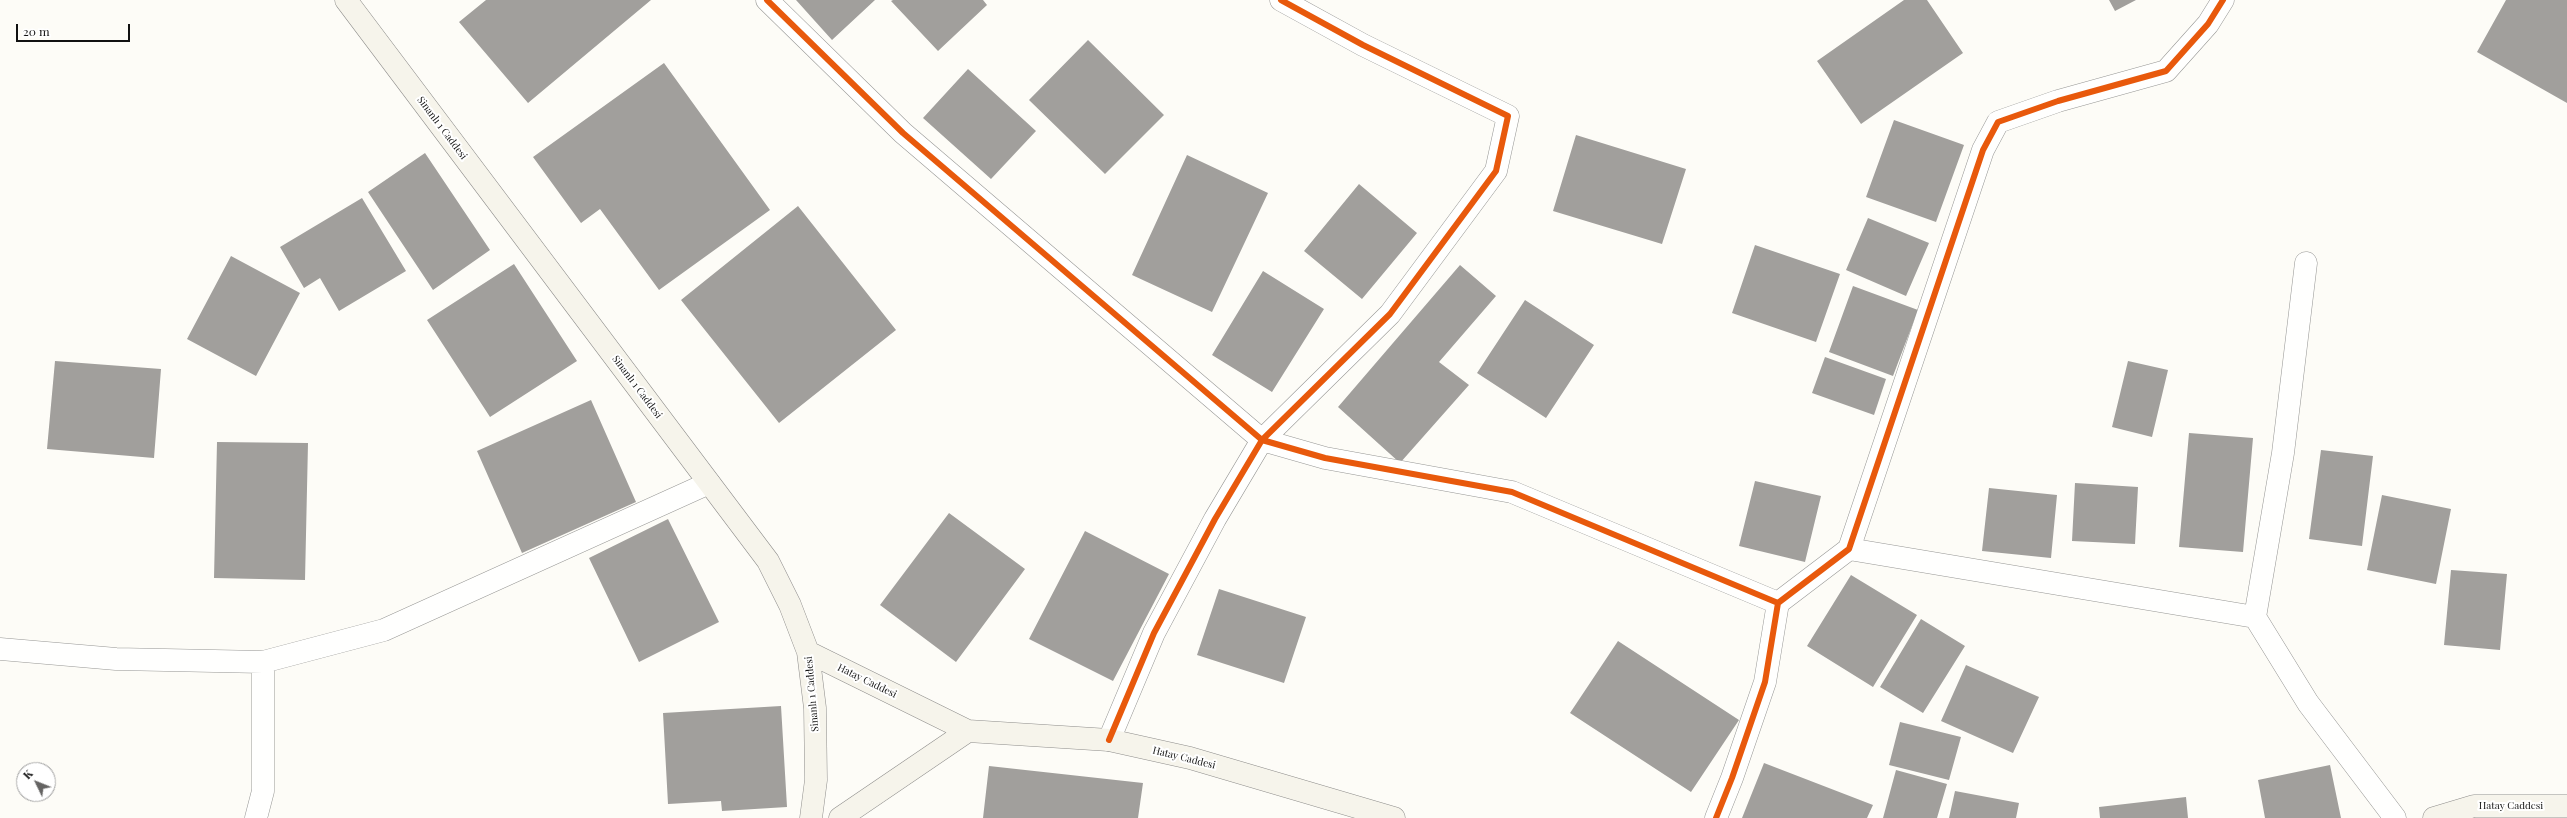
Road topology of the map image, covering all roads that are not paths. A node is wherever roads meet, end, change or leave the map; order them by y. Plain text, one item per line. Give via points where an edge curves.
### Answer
1 (346, 0) edge
2 (766, 0) edge
3 (1281, 0) edge
4 (2224, 0) edge
5 (2306, 263) dead end
6 (1262, 440) junction
7 (709, 483) junction
8 (1849, 549) junction
9 (1778, 603) junction
10 (2255, 617) junction
11 (0, 649) edge
12 (808, 652) junction
13 (263, 662) junction
14 (968, 731) junction
15 (1109, 740) junction
16 (2567, 806) edge
17 (256, 818) edge
18 (811, 818) edge
19 (840, 818) edge
20 (1394, 818) edge
21 (1716, 818) edge
22 (2395, 818) edge
23 (2434, 818) edge

1 - 7 main road, Sinanlı 1 Caddesi
2 - 6 street via 903,132
3 - 6 street via 1363,45 1508,116 1496,171 1390,314
4 - 8 street via 2208,24 2166,71 2058,101 1998,122 1983,150
5 - 10 street via 2283,453
6 - 9 street via 1325,458 1512,492
6 - 15 street via 1215,519 1154,633
7 - 12 main road, Sinanlı 1 Caddesi via 768,561 790,605
7 - 13 street via 384,630
8 - 9 street
8 - 10 street
9 - 21 street via 1765,682
10 - 22 street via 2308,703
11 - 13 street via 116,659
12 - 14 main road, Hatay Caddesi
12 - 18 main road, Sinanlı 1 Caddesi via 814,708 816,780
13 - 17 street via 264,791
14 - 15 main road, Hatay Caddesi
14 - 19 main road
15 - 20 main road, Hatay Caddesi via 1190,758
16 - 23 main road, Hatay Caddesi via 2474,806

